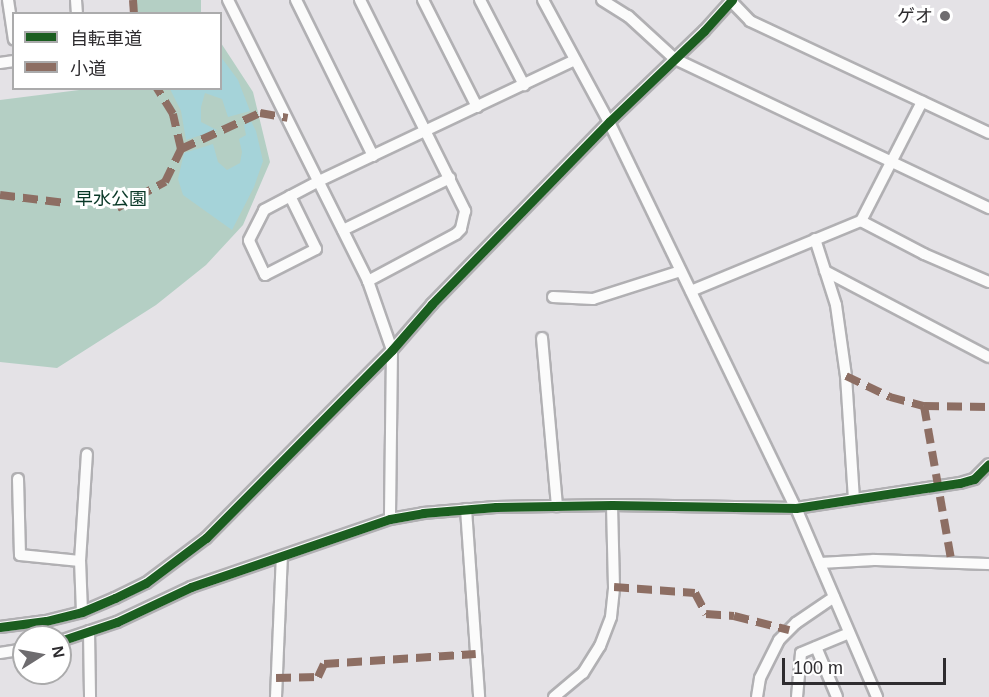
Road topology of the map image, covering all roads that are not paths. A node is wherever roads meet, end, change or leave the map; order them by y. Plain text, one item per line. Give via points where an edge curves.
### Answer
1 (228, 0) edge
2 (296, 0) edge
3 (360, 0) edge
4 (423, 0) edge
5 (480, 0) edge
6 (543, 0) edge
7 (602, 0) edge
8 (731, 0) edge
9 (6, 2) edge
10 (12, 30) edge
11 (675, 59) junction
12 (575, 60) junction
13 (524, 85) junction
14 (921, 102) junction
15 (477, 107) junction
16 (609, 122) junction
17 (426, 131) junction
18 (989, 133) edge
19 (373, 156) junction
20 (893, 161) junction
21 (450, 178) junction
22 (319, 181) junction
23 (290, 196) junction
24 (989, 208) edge
25 (861, 221) junction
26 (343, 230) junction
27 (815, 239) junction
28 (681, 271) junction
29 (825, 271) junction
30 (368, 281) junction
31 (989, 282) edge
32 (691, 291) junction
33 (553, 297) dead end
34 (542, 338) dead end
35 (392, 350) junction
36 (989, 357) edge
37 (87, 454) dead end
38 (989, 464) edge
39 (18, 479) dead end
40 (854, 499) junction
41 (612, 505) junction
42 (557, 506) junction
43 (796, 508) junction
44 (466, 509) junction
45 (390, 519) junction
46 (282, 556) junction
47 (80, 561) junction
48 (820, 563) junction
49 (989, 564) edge
50 (834, 597) junction
51 (82, 612) junction
52 (0, 627) edge
53 (89, 631) junction
54 (849, 633) junction
55 (72, 637) edge
56 (816, 647) junction
57 (90, 697) edge
58 (276, 697) edge
59 (479, 697) edge
60 (554, 697) edge
61 (757, 697) edge
62 (797, 697) edge
63 (837, 697) edge
64 (876, 697) edge

1 - 22 street
2 - 19 street
3 - 17 street
4 - 15 street
5 - 13 street
6 - 12 street
7 - 11 street via 628,16
8 - 11 street
8 - 14 street via 750,21
9 - 10 street
11 - 16 street
11 - 20 street
12 - 13 street
12 - 16 street
13 - 15 street
14 - 18 street
14 - 20 street
15 - 17 street
16 - 28 street
16 - 35 street
17 - 19 street
17 - 21 street
19 - 22 street
20 - 24 street
20 - 25 street
21 - 26 street
21 - 30 street via 465,211 461,229
22 - 23 street
22 - 26 street
23 - 23 street via 264,210 249,240 265,275 316,249
25 - 27 street
25 - 31 street
26 - 30 street
27 - 29 street
27 - 32 street
28 - 32 street
28 - 33 street via 593,298
29 - 36 street
29 - 40 street via 836,305 846,376
30 - 35 street
32 - 43 street
34 - 42 street
35 - 45 street
35 - 51 street via 206,538 146,584
37 - 47 street
38 - 40 street via 974,479 960,483
39 - 47 street via 20,555
40 - 43 street
41 - 42 street
41 - 43 street
41 - 60 street via 611,617 600,646 583,673
42 - 44 street
43 - 48 street
44 - 45 street
44 - 59 street
45 - 46 street
46 - 53 street via 191,587
46 - 58 street
47 - 51 street
48 - 49 street via 874,560
48 - 50 street
50 - 54 street
50 - 61 street via 779,640 760,678
51 - 52 street
53 - 55 street
53 - 57 street
54 - 56 street
54 - 64 street
56 - 62 street via 801,652
56 - 63 street

